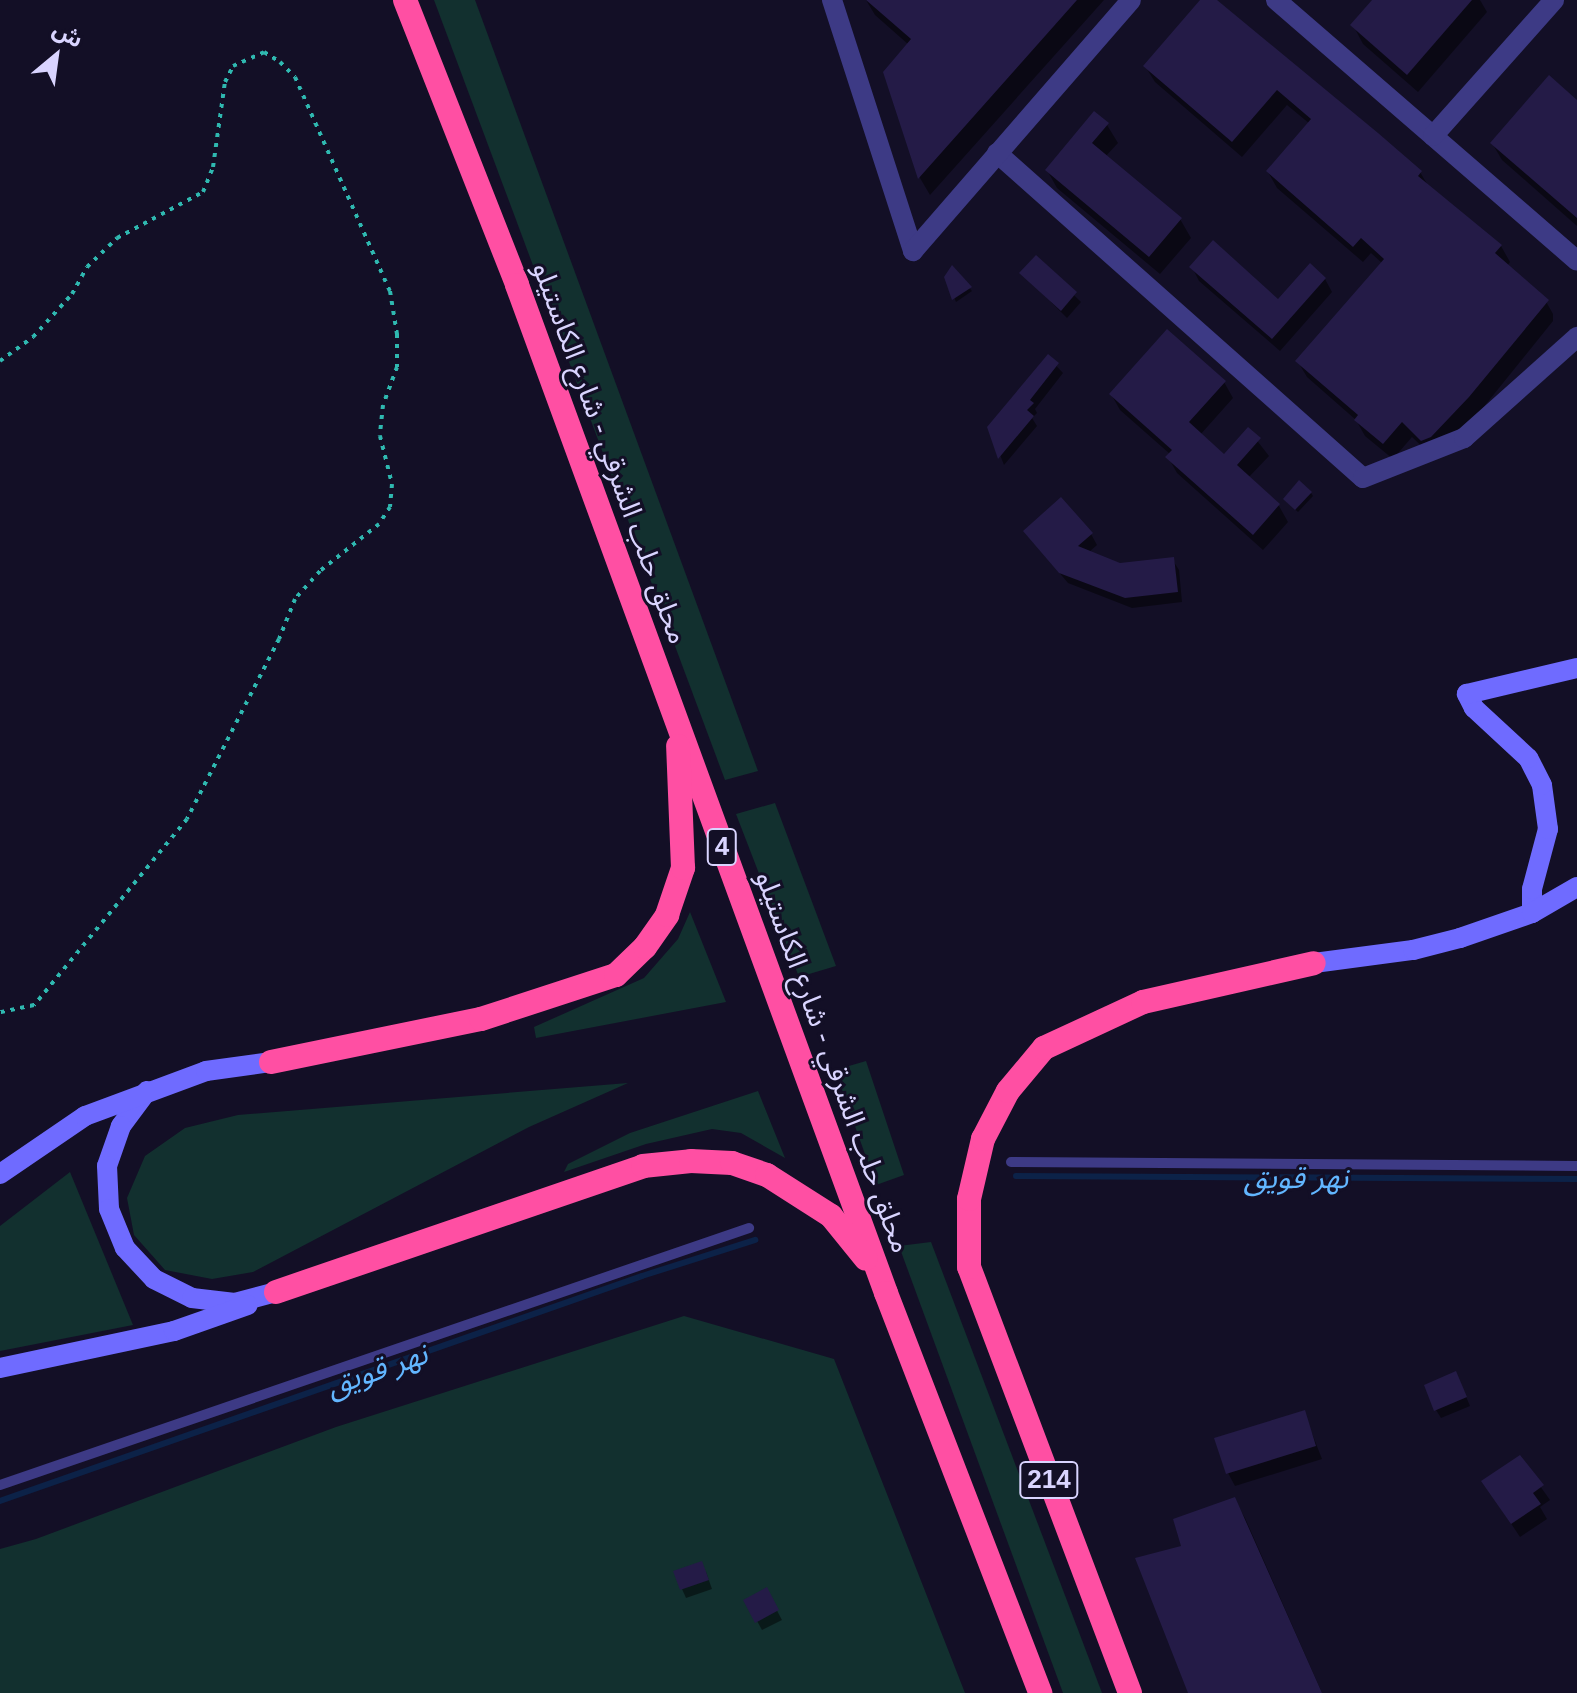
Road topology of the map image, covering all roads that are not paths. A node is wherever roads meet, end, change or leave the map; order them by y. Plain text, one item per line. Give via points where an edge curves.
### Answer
1 (405, 0) edge
2 (832, 0) edge
3 (1131, 0) edge
4 (1276, 0) edge
5 (1554, 0) edge
6 (1433, 136) junction
7 (997, 153) junction
8 (1577, 261) edge
9 (1577, 337) edge
10 (1577, 668) edge
11 (677, 723) junction
12 (1577, 887) edge
13 (1532, 913) junction
14 (1314, 963) joint
15 (271, 1062) joint
16 (147, 1091) junction
17 (1011, 1162) dead end
18 (1577, 1166) edge
19 (0, 1174) edge
20 (749, 1228) dead end
21 (276, 1292) junction
22 (886, 1293) junction
23 (0, 1368) edge
24 (0, 1485) edge
25 (1040, 1693) edge
26 (1130, 1693) edge

1 - 11 highway, محلق حلب الشرقي - شارع الكاستيلو / 4 via 517,285
2 - 7 street via 913,251
3 - 7 street
4 - 6 street
5 - 6 street
6 - 8 street
7 - 9 street via 1363,478 1464,438
10 - 13 main road via 1467,694 1474,708 1528,758 1542,785 1548,829 1532,889
11 - 15 highway via 683,868 667,915 616,975 481,1019
11 - 22 highway, محلق حلب الشرقي - شارع الكاستيلو / 4
12 - 13 main road
13 - 14 main road via 1413,950
14 - 26 highway, 214 via 1143,1002 1044,1048 1008,1091 983,1139 968,1210 969,1267
15 - 16 main road via 206,1071
16 - 19 main road via 85,1116
16 - 21 main road via 121,1126 107,1166 109,1209 125,1248 154,1279 192,1298 235,1303
17 - 18 lane
20 - 24 lane
21 - 22 highway via 643,1166 691,1161 732,1163 767,1175 831,1216 857,1244
21 - 23 main road via 174,1331
22 - 25 highway, محلق حلب الشرقي - شارع الكاستيلو / 4

